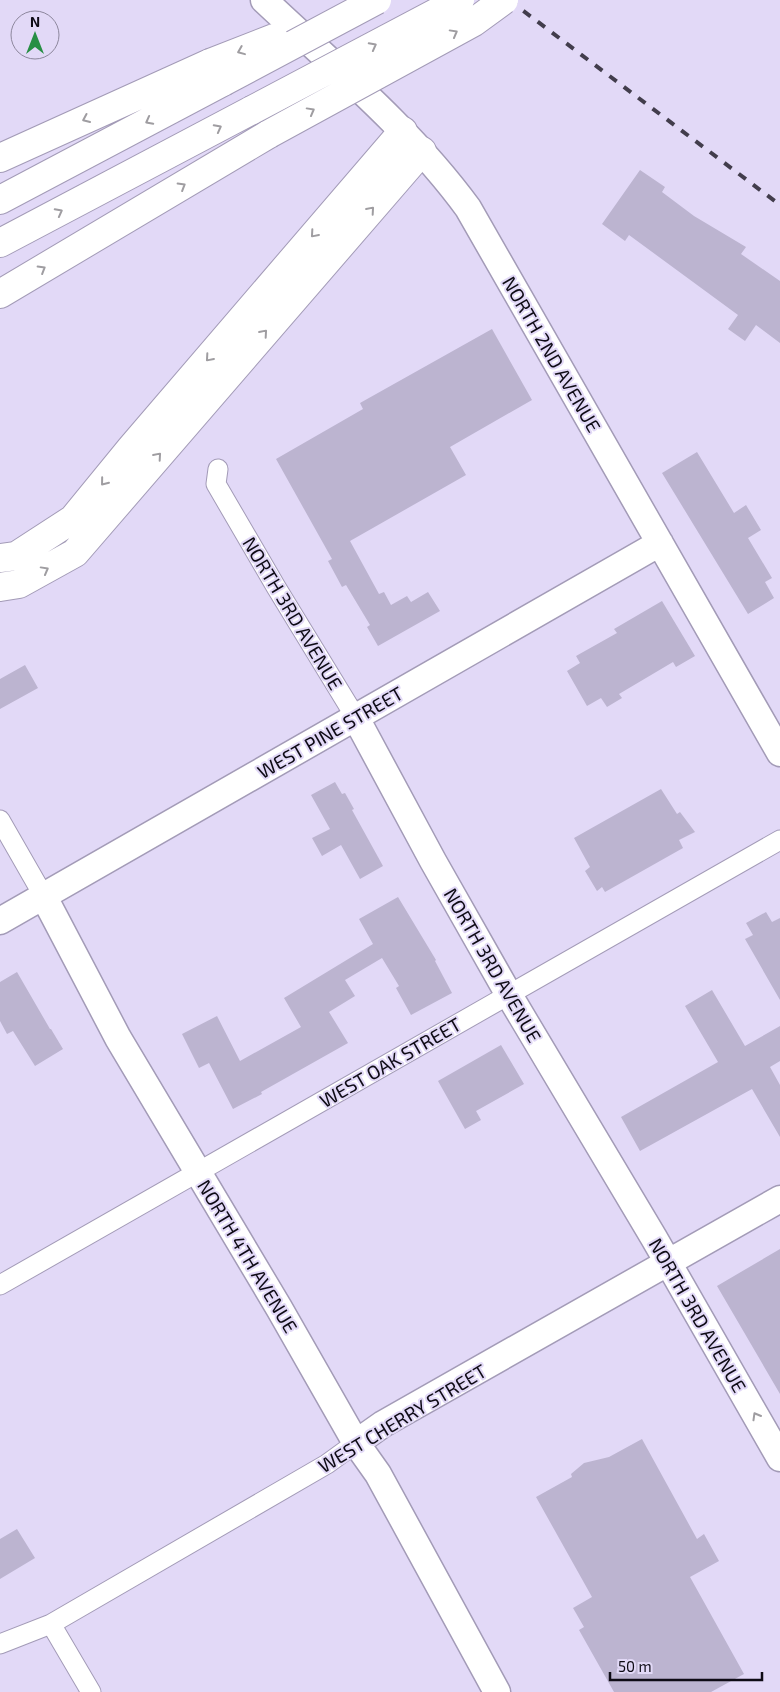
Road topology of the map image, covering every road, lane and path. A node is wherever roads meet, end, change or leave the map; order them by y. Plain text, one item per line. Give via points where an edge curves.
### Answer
1 (264, 0) edge
2 (368, 0) edge
3 (377, 0) edge
4 (460, 0) edge
5 (504, 0) edge
6 (217, 73) junction
7 (403, 131) junction
8 (422, 150) junction
9 (0, 158) edge
10 (0, 200) edge
11 (0, 243) edge
12 (0, 294) edge
13 (218, 469) dead end
14 (660, 543) junction
15 (0, 558) edge
16 (0, 587) edge
17 (356, 718) junction
18 (780, 753) edge
19 (0, 820) edge
20 (780, 840) edge
21 (43, 896) junction
22 (0, 921) edge
23 (509, 995) junction
24 (198, 1172) junction
25 (780, 1198) edge
26 (668, 1264) junction
27 (0, 1285) edge
28 (356, 1444) junction
29 (780, 1458) edge
30 (51, 1624) junction
31 (0, 1644) edge
32 (91, 1692) edge
33 (497, 1692) edge

1 - 7 street, NORTH 2ND AVENUE
2 -> 6 highway, bridge
3 - 6 highway, bridge
11 -> 4 highway, bridge
12 -> 5 highway, bridge via 268,134 474,22
6 -> 9 highway
6 -> 10 highway
7 - 8 street, NORTH 2ND AVENUE
7 -> 15 highway via 73,519 16,556
8 - 14 street, NORTH 2ND AVENUE via 480,227
16 -> 8 highway via 19,584 75,553
13 - 17 street, NORTH 3RD AVENUE via 216,484
14 - 17 street, WEST PINE STREET
14 - 18 street, NORTH 2ND AVENUE
17 - 21 street, WEST PINE STREET
17 - 23 street, NORTH 3RD AVENUE
19 - 21 street, NORTH 4TH AVENUE
20 - 23 street, WEST OAK STREET
21 - 22 street, WEST PINE STREET
21 - 24 street, NORTH 4TH AVENUE via 118,1038
23 - 24 street, WEST OAK STREET
23 - 26 street, NORTH 3RD AVENUE
24 - 27 street, WEST OAK STREET
24 - 28 street, NORTH 4TH AVENUE
25 - 26 street, WEST CHERRY STREET
26 - 28 street, WEST CHERRY STREET via 383,1424
29 -> 26 street, NORTH 3RD AVENUE
28 - 30 street, WEST CHERRY STREET
28 - 33 street, NORTH 4TH AVENUE via 378,1474
30 - 31 street, WEST CHERRY STREET
30 - 32 street

